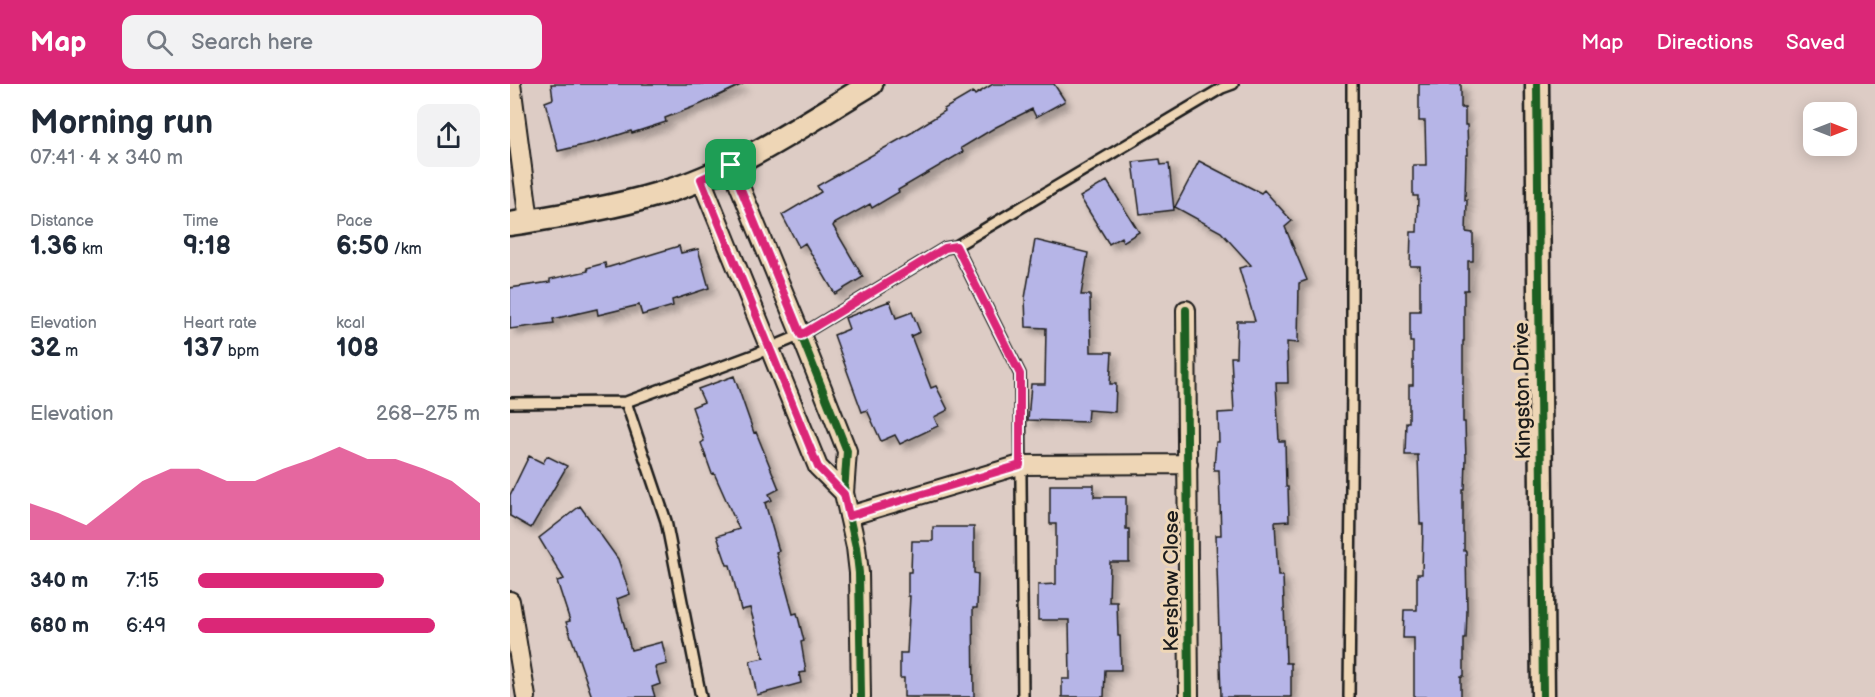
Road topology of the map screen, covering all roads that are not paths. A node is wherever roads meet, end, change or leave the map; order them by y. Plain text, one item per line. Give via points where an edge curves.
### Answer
1 (512, 84) edge
2 (871, 84) edge
3 (1233, 84) edge
4 (1352, 84) edge
5 (1537, 84) edge
6 (731, 165) junction
7 (701, 179) junction
8 (520, 223) edge
9 (956, 246) junction
10 (1186, 310) dead end
11 (801, 335) junction
12 (769, 349) junction
13 (626, 402) junction
14 (510, 403) edge
15 (1188, 464) junction
16 (1020, 465) junction
17 (844, 494) junction
18 (849, 516) junction
19 (510, 601) edge
20 (526, 697) edge
21 (701, 697) edge
22 (861, 697) edge
23 (1023, 697) edge
24 (1189, 697) edge
25 (1349, 697) edge
26 (1543, 697) edge

1 - 8 street
2 - 6 street
3 - 9 lane
4 - 25 lane
5 - 26 street, Kingston Drive
6 - 7 street
6 - 11 street
7 - 8 street via 635,200
7 - 12 street
9 - 11 lane via 945,248
9 - 16 lane via 1020,374
10 - 15 street, Kershaw Close
11 - 12 lane
11 - 17 street via 847,451
12 - 13 lane
12 - 17 street via 818,467
13 - 14 lane
13 - 21 lane via 666,521
15 - 16 street
15 - 24 street, Kershaw Close
16 - 18 street
16 - 23 lane
17 - 18 street
18 - 22 street via 859,573
19 - 20 street

